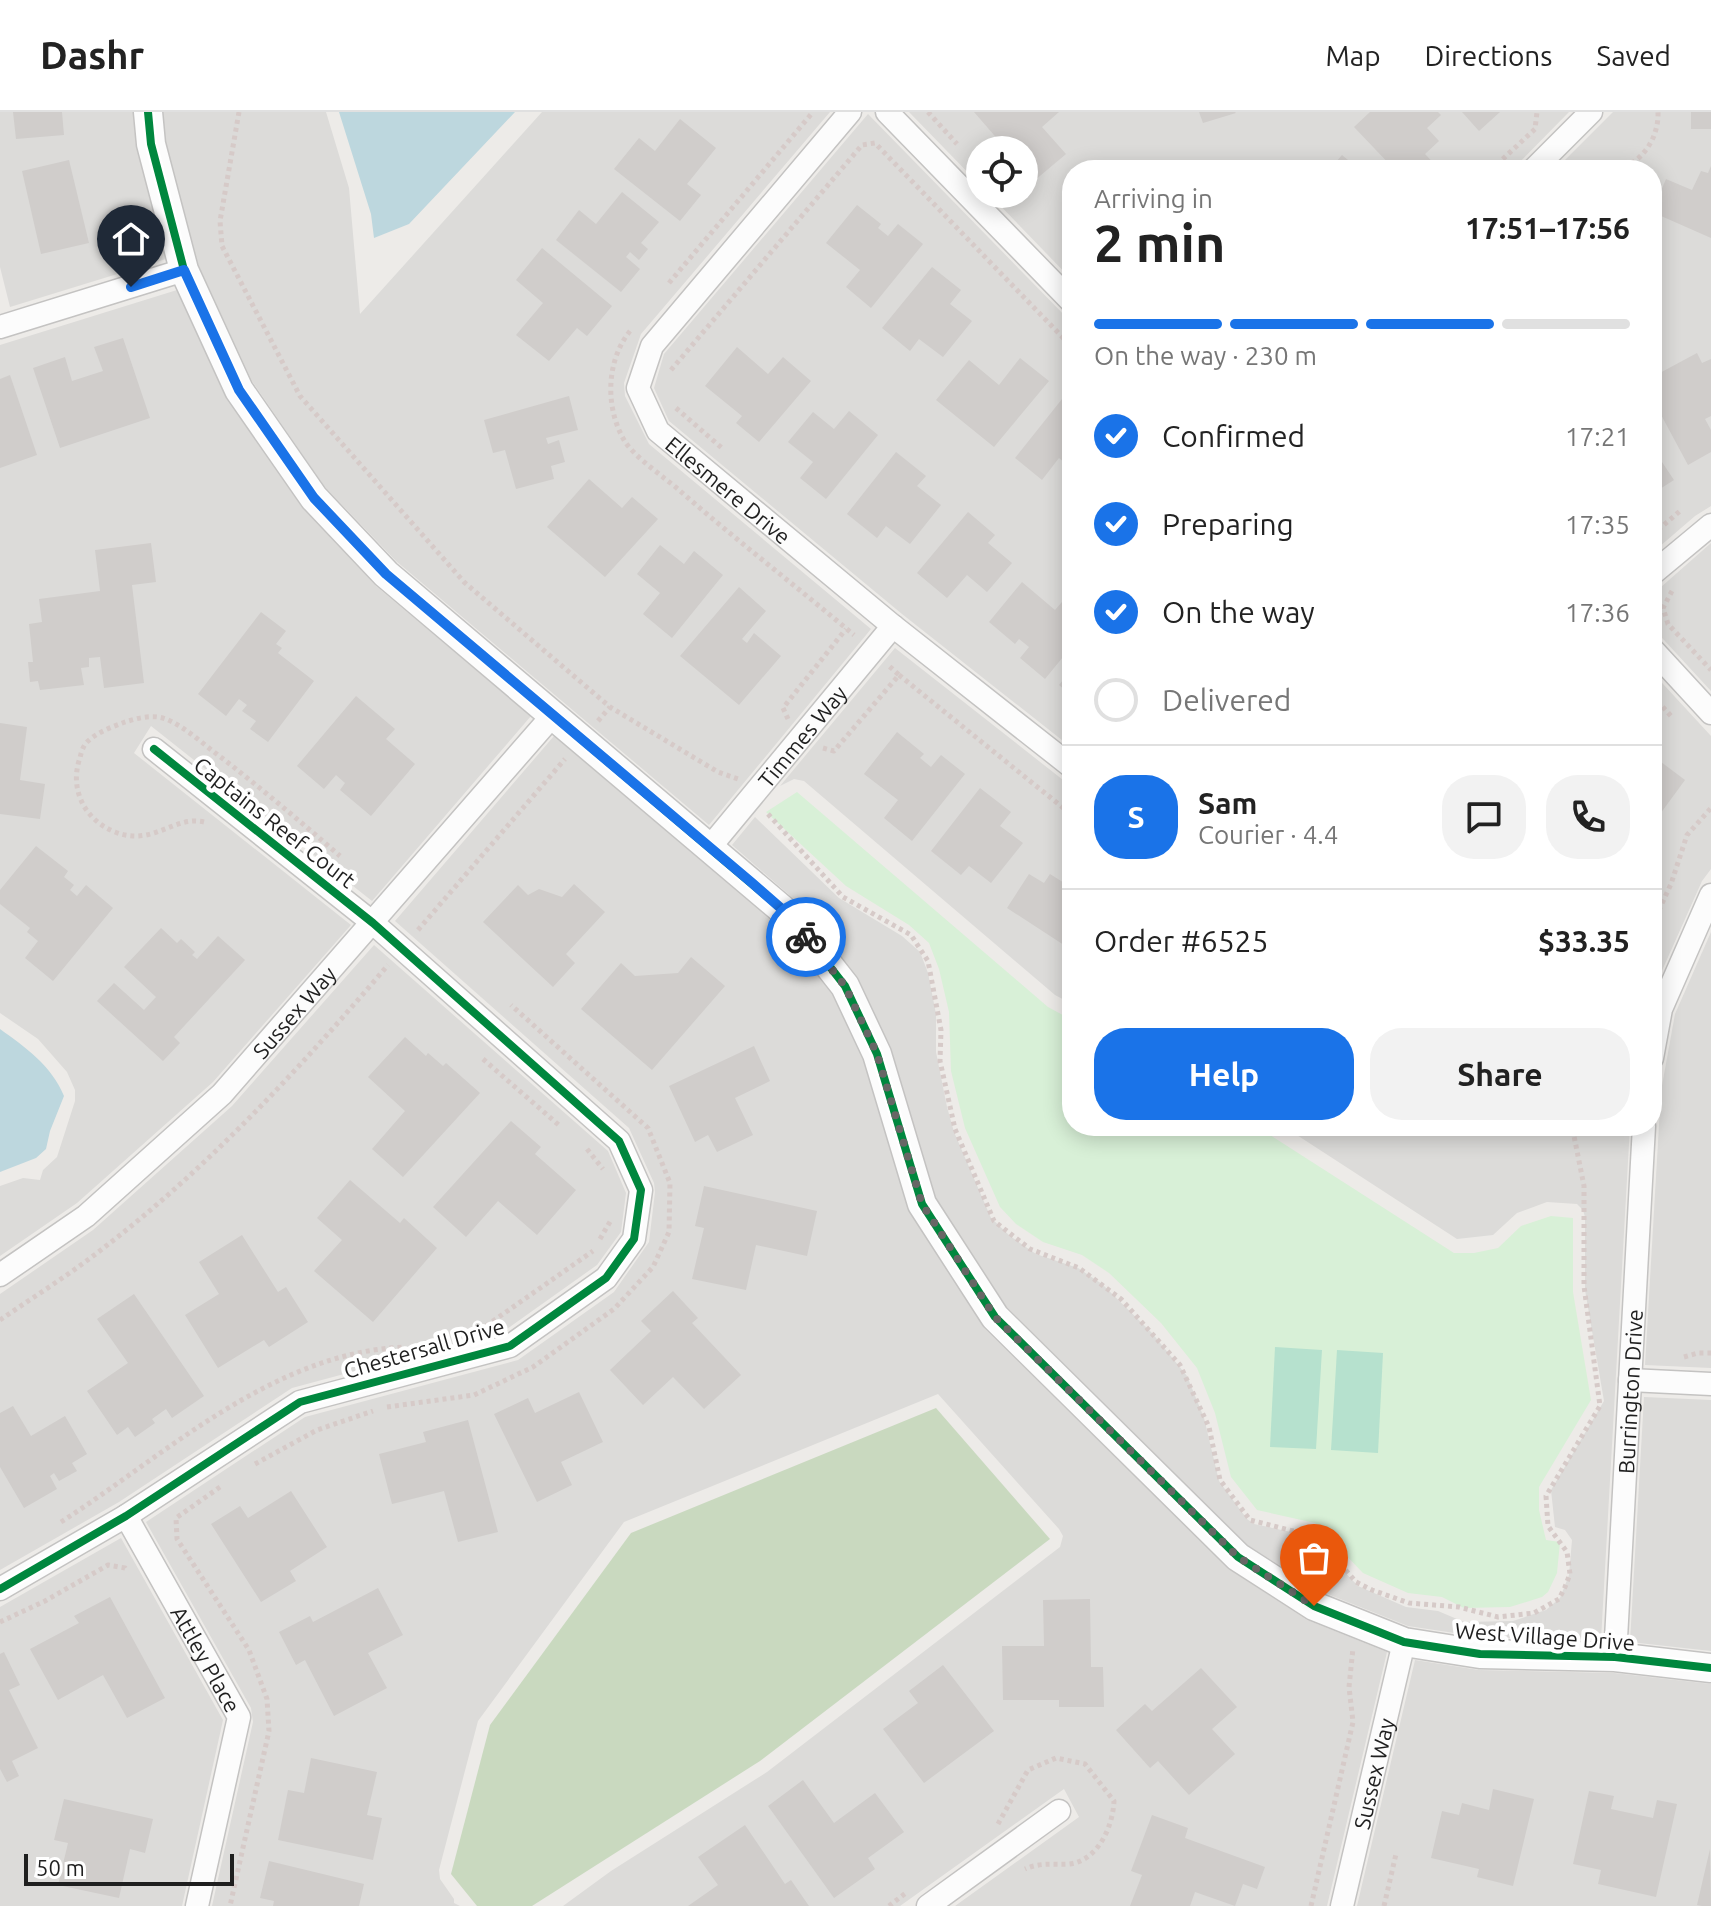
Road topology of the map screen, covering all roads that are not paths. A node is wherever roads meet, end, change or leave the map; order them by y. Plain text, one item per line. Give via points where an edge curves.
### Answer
1 (148, 112) edge
2 (850, 112) edge
3 (887, 112) edge
4 (1591, 112) edge
5 (1543, 160) edge
6 (184, 270) junction
7 (1062, 292) edge
8 (0, 327) edge
9 (1711, 525) edge
10 (1662, 566) edge
11 (893, 626) junction
12 (1662, 660) edge
13 (1711, 713) edge
14 (553, 715) junction
15 (154, 749) dead end
16 (1062, 759) edge
17 (710, 847) junction
18 (1711, 895) edge
19 (373, 923) junction
20 (1662, 1007) edge
21 (1643, 1136) edge
22 (0, 1275) edge
23 (1630, 1380) junction
24 (1711, 1384) edge
25 (126, 1516) junction
26 (0, 1589) edge
27 (1404, 1642) junction
28 (1615, 1657) junction
29 (1711, 1668) edge
30 (1059, 1811) dead end
31 (197, 1906) edge
32 (928, 1906) edge
33 (1342, 1906) edge

1 - 6 street, West Village Drive via 151,144
2 - 11 street, Ellesmere Drive via 652,346 638,388 658,431
3 - 7 street
4 - 5 street
6 - 8 street
6 - 14 street, West Village Drive via 239,390 314,498 386,574
9 - 10 street
11 - 16 street, Ellesmere Drive
11 - 17 street, Timmes Way
12 - 13 street
14 - 17 street, West Village Drive
14 - 19 street, Sussex Way
15 - 19 street, Captains Reef Court
17 - 27 street, West Village Drive via 791,917 845,986 877,1054 922,1204 995,1317 1238,1557 1314,1606
18 - 20 street
19 - 22 street, Sussex Way via 222,1094 86,1216
19 - 25 street, Chestersall Drive via 619,1141 641,1190 634,1239 606,1278 510,1346 300,1402
21 - 23 street, Burrington Drive
23 - 24 street
23 - 28 street, Burrington Drive
25 - 26 street, Chestersall Drive
25 - 31 street, Attley Place via 239,1717
27 - 28 street, West Village Drive via 1480,1654
27 - 33 street, Sussex Way
28 - 29 street, West Village Drive
30 - 32 street

